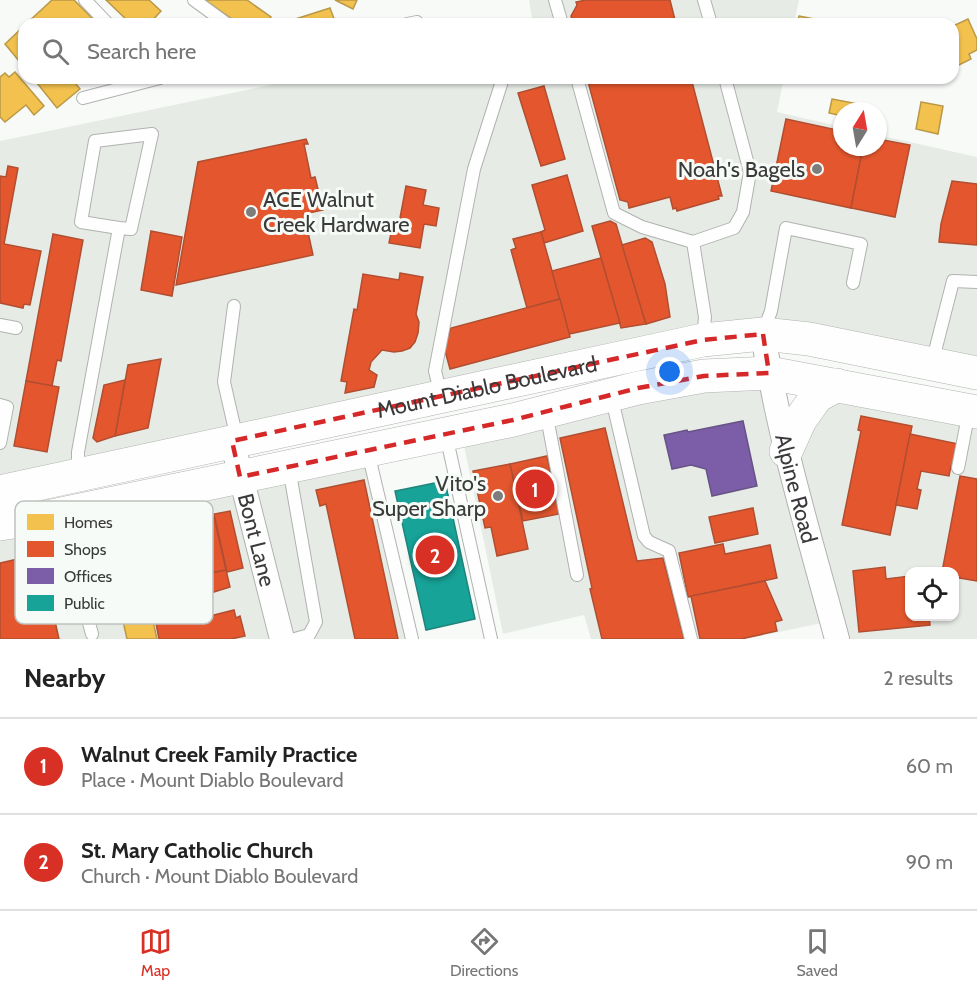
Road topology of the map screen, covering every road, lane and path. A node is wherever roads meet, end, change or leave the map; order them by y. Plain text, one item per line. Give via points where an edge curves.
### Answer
1 (85, 0) edge
2 (194, 0) edge
3 (555, 0) edge
4 (704, 0) edge
5 (102, 18) edge
6 (219, 18) edge
7 (560, 18) edge
8 (709, 18) edge
9 (137, 84) edge
10 (500, 84) edge
11 (579, 84) edge
12 (727, 84) edge
13 (83, 98) dead end
14 (118, 228) junction
15 (693, 242) junction
16 (977, 282) edge
17 (853, 283) dead end
18 (234, 306) dead end
19 (0, 325) edge
20 (16, 328) dead end
21 (763, 334) junction
22 (703, 340) junction
23 (932, 364) junction
24 (769, 373) junction
25 (977, 373) edge
26 (837, 385) junction
27 (611, 395) junction
28 (441, 396) junction
29 (0, 405) edge
30 (546, 411) junction
31 (973, 411) edge
32 (446, 434) junction
33 (235, 441) junction
34 (0, 443) edge
35 (367, 451) junction
36 (786, 451) junction
37 (288, 467) junction
38 (958, 468) dead end
39 (79, 476) junction
40 (240, 477) junction
41 (0, 492) edge
42 (126, 501) edge
43 (15, 522) edge
44 (0, 524) edge
45 (577, 575) dead end
46 (89, 624) edge
47 (92, 634) dead end
48 (282, 639) edge
49 (296, 639) edge
50 (412, 639) edge
51 (490, 639) edge
52 (691, 639) edge
53 (837, 639) edge

1 - 5 lane
2 - 6 lane
3 - 7 lane
4 - 8 lane
9 - 13 lane
10 - 28 lane via 474,170 435,371
11 - 15 lane via 614,213 642,227
12 - 15 lane via 750,172 743,212 734,228
14 - 14 lane via 131,229 152,134 96,141 81,222
14 - 39 lane via 78,452
15 - 22 lane via 705,317
16 - 23 lane via 953,281
17 - 21 lane via 861,244 786,228
18 - 33 lane via 224,382
19 - 20 lane
21 - 22 main road, Mount Diablo Boulevard
21 - 23 main road, Mount Diablo Boulevard via 809,339
21 - 24 street, Alpine Road
22 - 28 main road, Mount Diablo Boulevard
23 - 25 main road, Mount Diablo Boulevard
24 - 26 main road, Mount Diablo Boulevard
24 - 27 main road, Mount Diablo Boulevard via 704,376
24 - 36 street, Alpine Road
26 - 31 main road, Mount Diablo Boulevard
26 - 36 main road via 817,396 800,420
27 - 30 main road, Mount Diablo Boulevard
27 - 52 lane via 644,536 669,551
28 - 33 main road, Mount Diablo Boulevard
29 - 34 lane via 7,406
30 - 32 main road, Mount Diablo Boulevard
30 - 45 lane
31 - 38 lane
32 - 35 main road, Mount Diablo Boulevard
32 - 51 lane
33 - 39 main road, Mount Diablo Boulevard
33 - 40 street, Bont Lane
35 - 37 main road, Mount Diablo Boulevard
35 - 50 lane
36 - 53 street, Alpine Road
37 - 40 main road, Mount Diablo Boulevard
37 - 49 lane via 316,622 309,635
39 - 41 main road, Mount Diablo Boulevard
40 - 42 main road, Mount Diablo Boulevard
40 - 48 street, Bont Lane
43 - 44 main road, Mount Diablo Boulevard
46 - 47 lane

